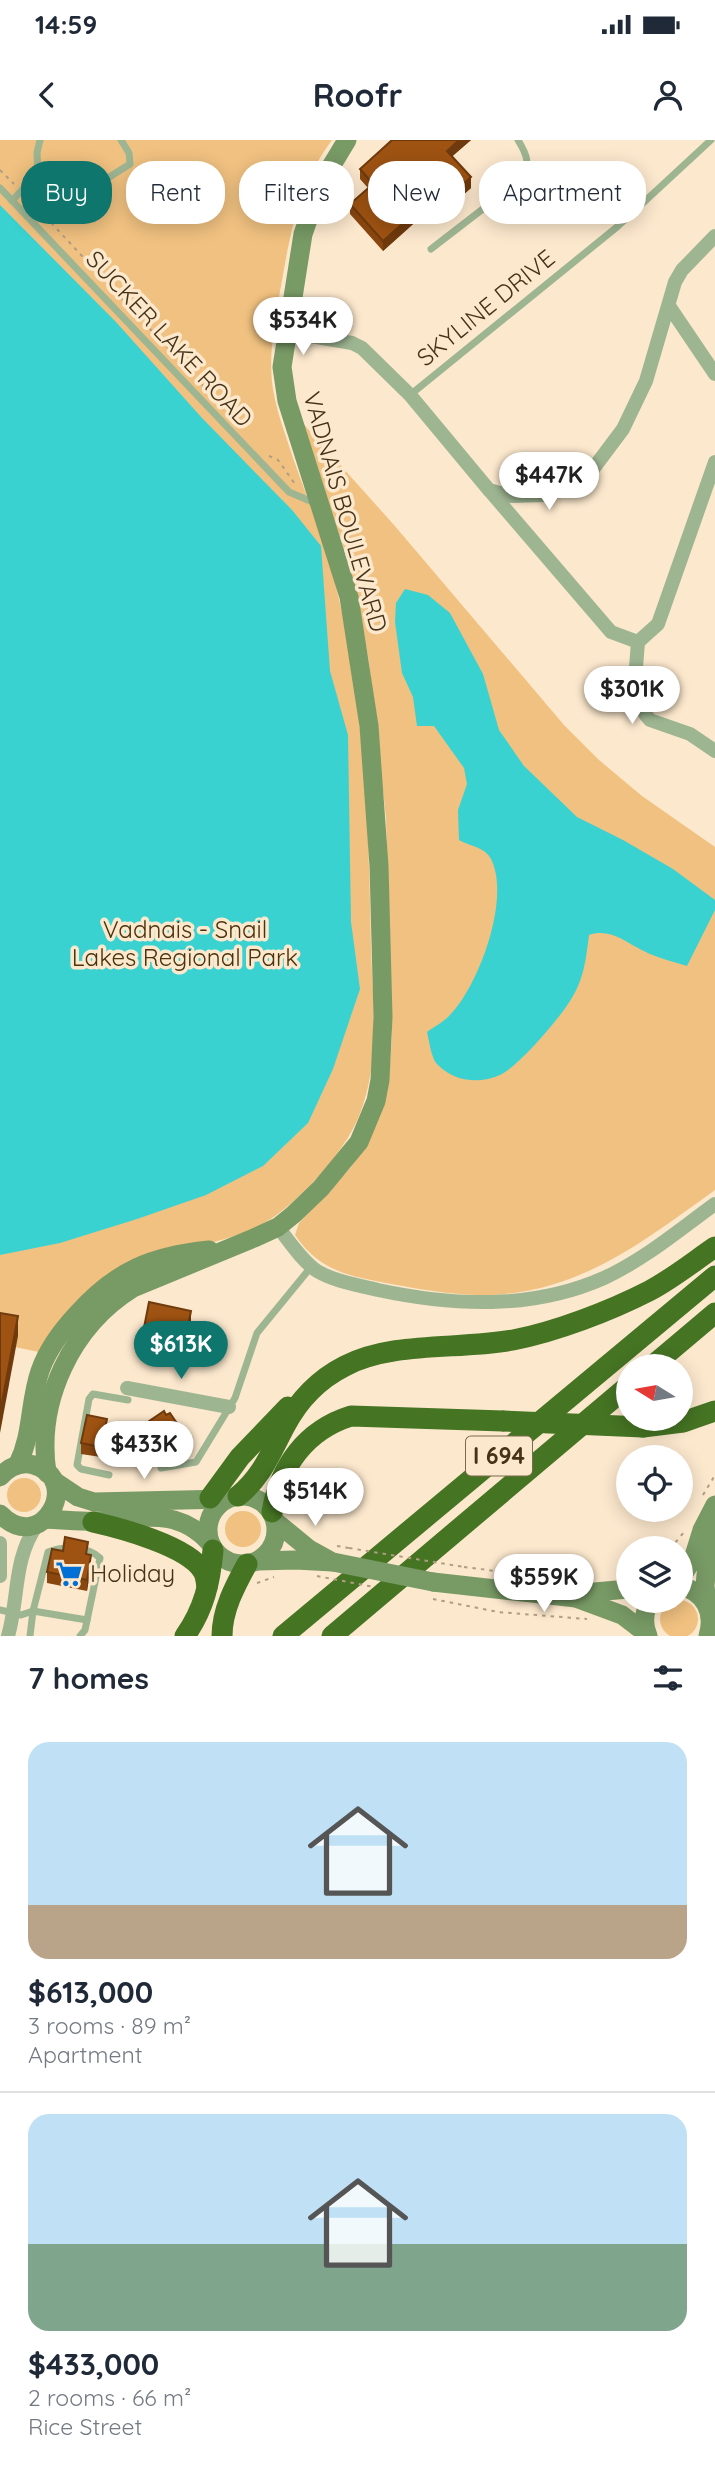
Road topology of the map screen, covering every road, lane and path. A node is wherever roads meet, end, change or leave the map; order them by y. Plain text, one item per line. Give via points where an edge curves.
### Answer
1 (40, 140) edge
2 (121, 140) edge
3 (347, 140) edge
4 (518, 140) edge
5 (711, 140) edge
6 (37, 161) edge
7 (0, 170) edge
8 (112, 175) edge
9 (0, 188) edge
10 (21, 191) joint
11 (12, 201) junction
12 (52, 224) edge
13 (715, 236) edge
14 (431, 250) dead end
15 (669, 306) junction
16 (287, 332) junction
17 (715, 374) edge
18 (410, 395) junction
19 (221, 406) dead end
20 (265, 455) dead end
21 (715, 461) edge
22 (489, 490) junction
23 (312, 502) junction
24 (638, 642) junction
25 (715, 751) edge
26 (715, 1203) edge
27 (278, 1227) junction
28 (715, 1247) edge
29 (311, 1267) junction
30 (715, 1276) edge
31 (715, 1313) edge
32 (81, 1321) junction
33 (666, 1354) edge
34 (127, 1394) joint
35 (616, 1396) edge
36 (229, 1407) junction
37 (715, 1411) edge
38 (162, 1468) dead end
39 (7, 1469) edge
40 (109, 1475) dead end
41 (50, 1477) junction
42 (225, 1497) junction
43 (0, 1514) edge
44 (274, 1517) junction
45 (709, 1519) edge
46 (41, 1522) junction
47 (93, 1522) junction
48 (693, 1538) edge
49 (0, 1543) edge
50 (211, 1546) junction
51 (333, 1554) junction
52 (693, 1559) edge
53 (254, 1569) junction
54 (310, 1575) dead end
55 (0, 1576) edge
56 (276, 1576) dead end
57 (594, 1577) dead end
58 (208, 1587) junction
59 (380, 1588) dead end
60 (432, 1590) junction
61 (616, 1590) edge
62 (693, 1590) edge
63 (576, 1598) junction
64 (711, 1609) edge
65 (33, 1611) junction
66 (6, 1612) edge
67 (645, 1613) edge
68 (586, 1619) dead end
69 (87, 1620) junction
70 (648, 1635) edge
71 (8, 1636) edge
72 (30, 1636) edge
73 (80, 1636) edge
74 (185, 1636) edge
75 (222, 1636) edge
76 (283, 1636) edge
77 (332, 1636) edge
78 (708, 1636) edge

1 - 6 lane
2 - 8 lane via 130,164
3 - 16 street, VADNAIS BOULEVARD via 311,206
4 - 14 lane via 527,154 523,178
5 - 18 lane, SKYLINE DRIVE via 617,227
7 - 10 path
9 - 11 lane, SUCKER LAKE ROAD
10 - 11 lane
11 - 23 lane, SUCKER LAKE ROAD via 251,454 289,492
12 - 19 path
13 - 15 street via 682,270
15 - 17 street
15 - 22 street via 636,405 590,473 546,495 511,496
16 - 18 street via 362,348
16 - 23 street, VADNAIS BOULEVARD via 283,381
18 - 22 street
20 - 23 path via 278,460
21 - 24 street via 658,624
22 - 24 street via 611,632
23 - 27 street, VADNAIS BOULEVARD via 337,553 346,586 374,767 382,1056 376,1101 359,1142 321,1188
24 - 25 street via 635,680 645,714
26 - 29 street via 628,1266 575,1289 523,1300 428,1300 342,1282
27 - 29 street
27 - 32 street, VADNAIS BOULEVARD via 133,1288
28 - 42 highway via 649,1291 543,1332 500,1342 376,1355 333,1369 300,1395 240,1457
29 - 36 lane via 257,1333
30 - 76 highway, I 694
31 - 33 highway
32 - 39 street via 53,1343 33,1398 28,1440
32 - 41 street via 53,1393 44,1454
34 - 36 street
34 - 40 lane via 93,1394 89,1399 77,1465
35 - 77 highway, I 694
36 - 38 lane via 196,1462
37 - 44 highway, bridge via 683,1422 643,1427 351,1416 331,1422 298,1451 279,1482
39 - 41 street via 29,1464
41 - 42 street via 78,1497 94,1502
41 - 46 street via 56,1502
42 - 44 street via 257,1499
42 - 50 street via 209,1523
43 - 46 street via 16,1526
44 - 51 street via 309,1549
44 - 53 street via 274,1545
45 - 48 street
45 - 52 street
45 - 64 street via 705,1578
46 - 47 street
46 - 66 street via 20,1557
47 - 50 street via 146,1517 181,1521
47 - 58 highway via 158,1541 196,1563
49 - 55 street
50 - 53 street via 225,1560
50 - 58 highway
51 - 53 street
51 - 57 path, bridge via 349,1548 551,1578
51 - 60 street, bridge
53 - 56 path
53 - 75 highway via 232,1593
54 - 59 path, bridge
58 - 74 highway
60 - 63 street
60 - 68 path via 498,1612
61 - 63 street
62 - 64 street
63 - 70 street via 622,1615
64 - 78 street
65 - 66 lane via 21,1615
65 - 69 lane
65 - 69 lane via 48,1552 60,1547 94,1552 100,1558
65 - 72 lane
66 - 71 street
67 - 70 street
69 - 73 lane

